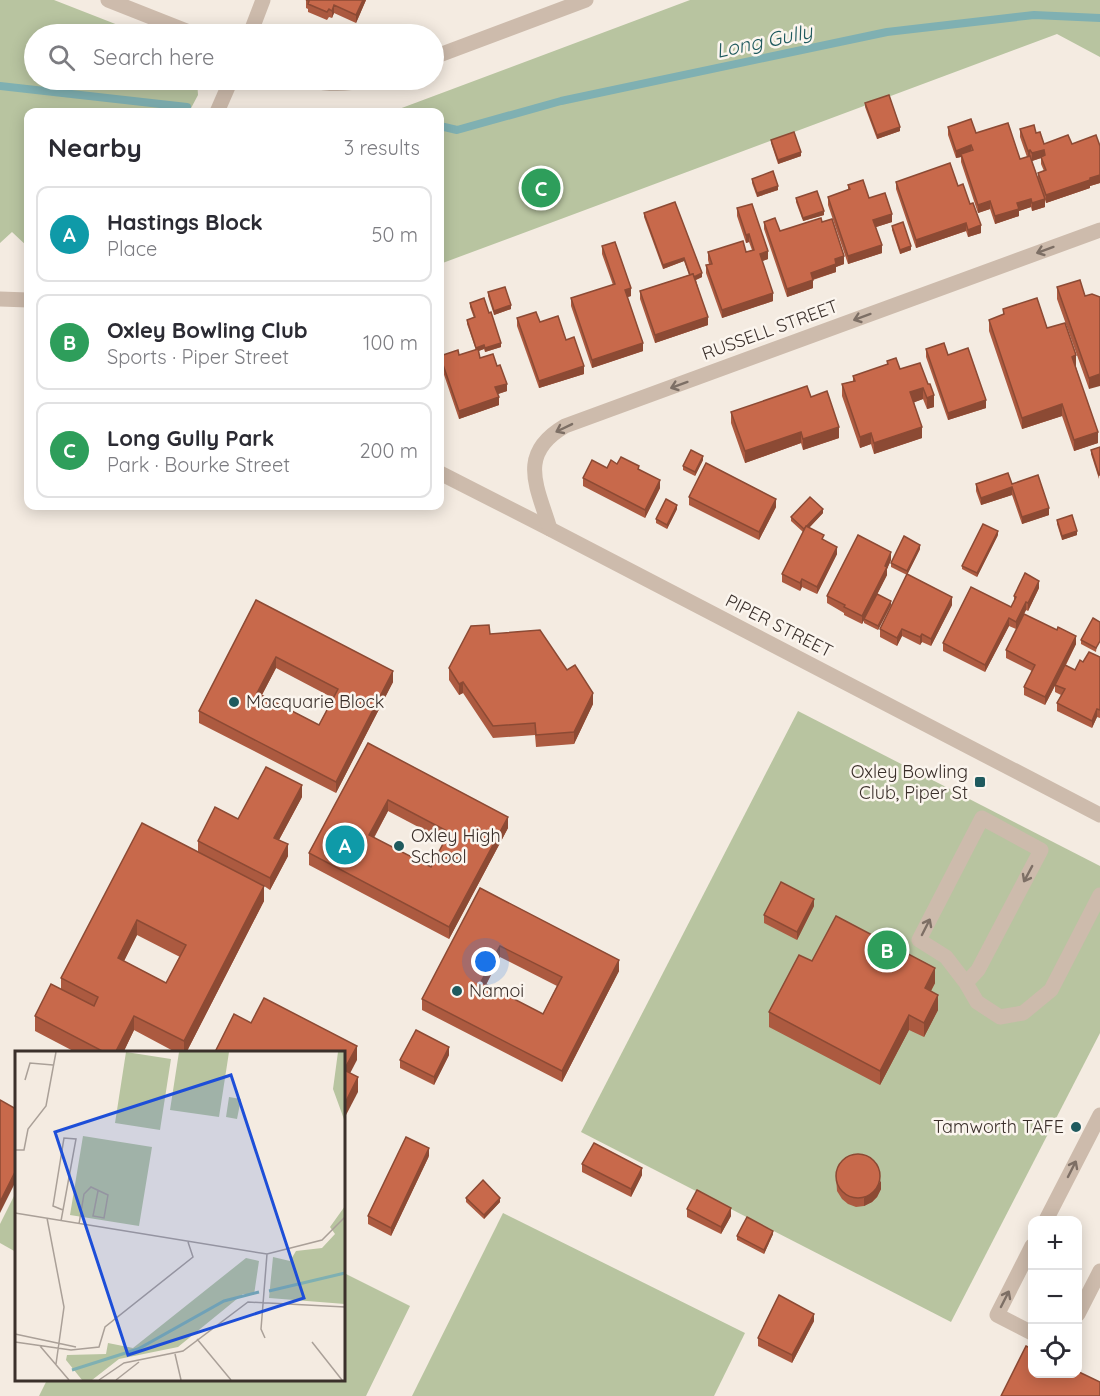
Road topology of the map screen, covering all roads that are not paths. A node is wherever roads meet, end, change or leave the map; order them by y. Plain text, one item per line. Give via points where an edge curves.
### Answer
1 (108, 0) edge
2 (263, 0) edge
3 (586, 0) edge
4 (169, 24) edge
5 (254, 24) edge
6 (444, 53) edge
7 (227, 90) edge
8 (219, 108) edge
9 (1100, 230) edge
10 (0, 299) edge
11 (24, 300) edge
12 (444, 475) edge
13 (550, 529) junction
14 (1100, 814) edge
15 (1100, 895) edge
16 (966, 983) junction
17 (1100, 1115) edge
18 (1049, 1216) edge
19 (1028, 1254) edge
20 (1100, 1271) edge
21 (1082, 1305) edge
22 (1028, 1331) edge

1 - 4 street
2 - 5 street
3 - 6 street
7 - 8 street
9 -> 13 street, RUSSELL STREET via 565,426 542,444 535,458 537,488
10 - 11 street
12 - 13 street, PIPER STREET
13 - 14 street, PIPER STREET
15 - 16 street via 1051,990 1023,1013 1000,1017 977,1002
16 -> 16 street via 946,957 919,940 982,818 1041,850 978,970
18 -> 17 street
22 -> 19 street via 997,1315
20 - 21 street

